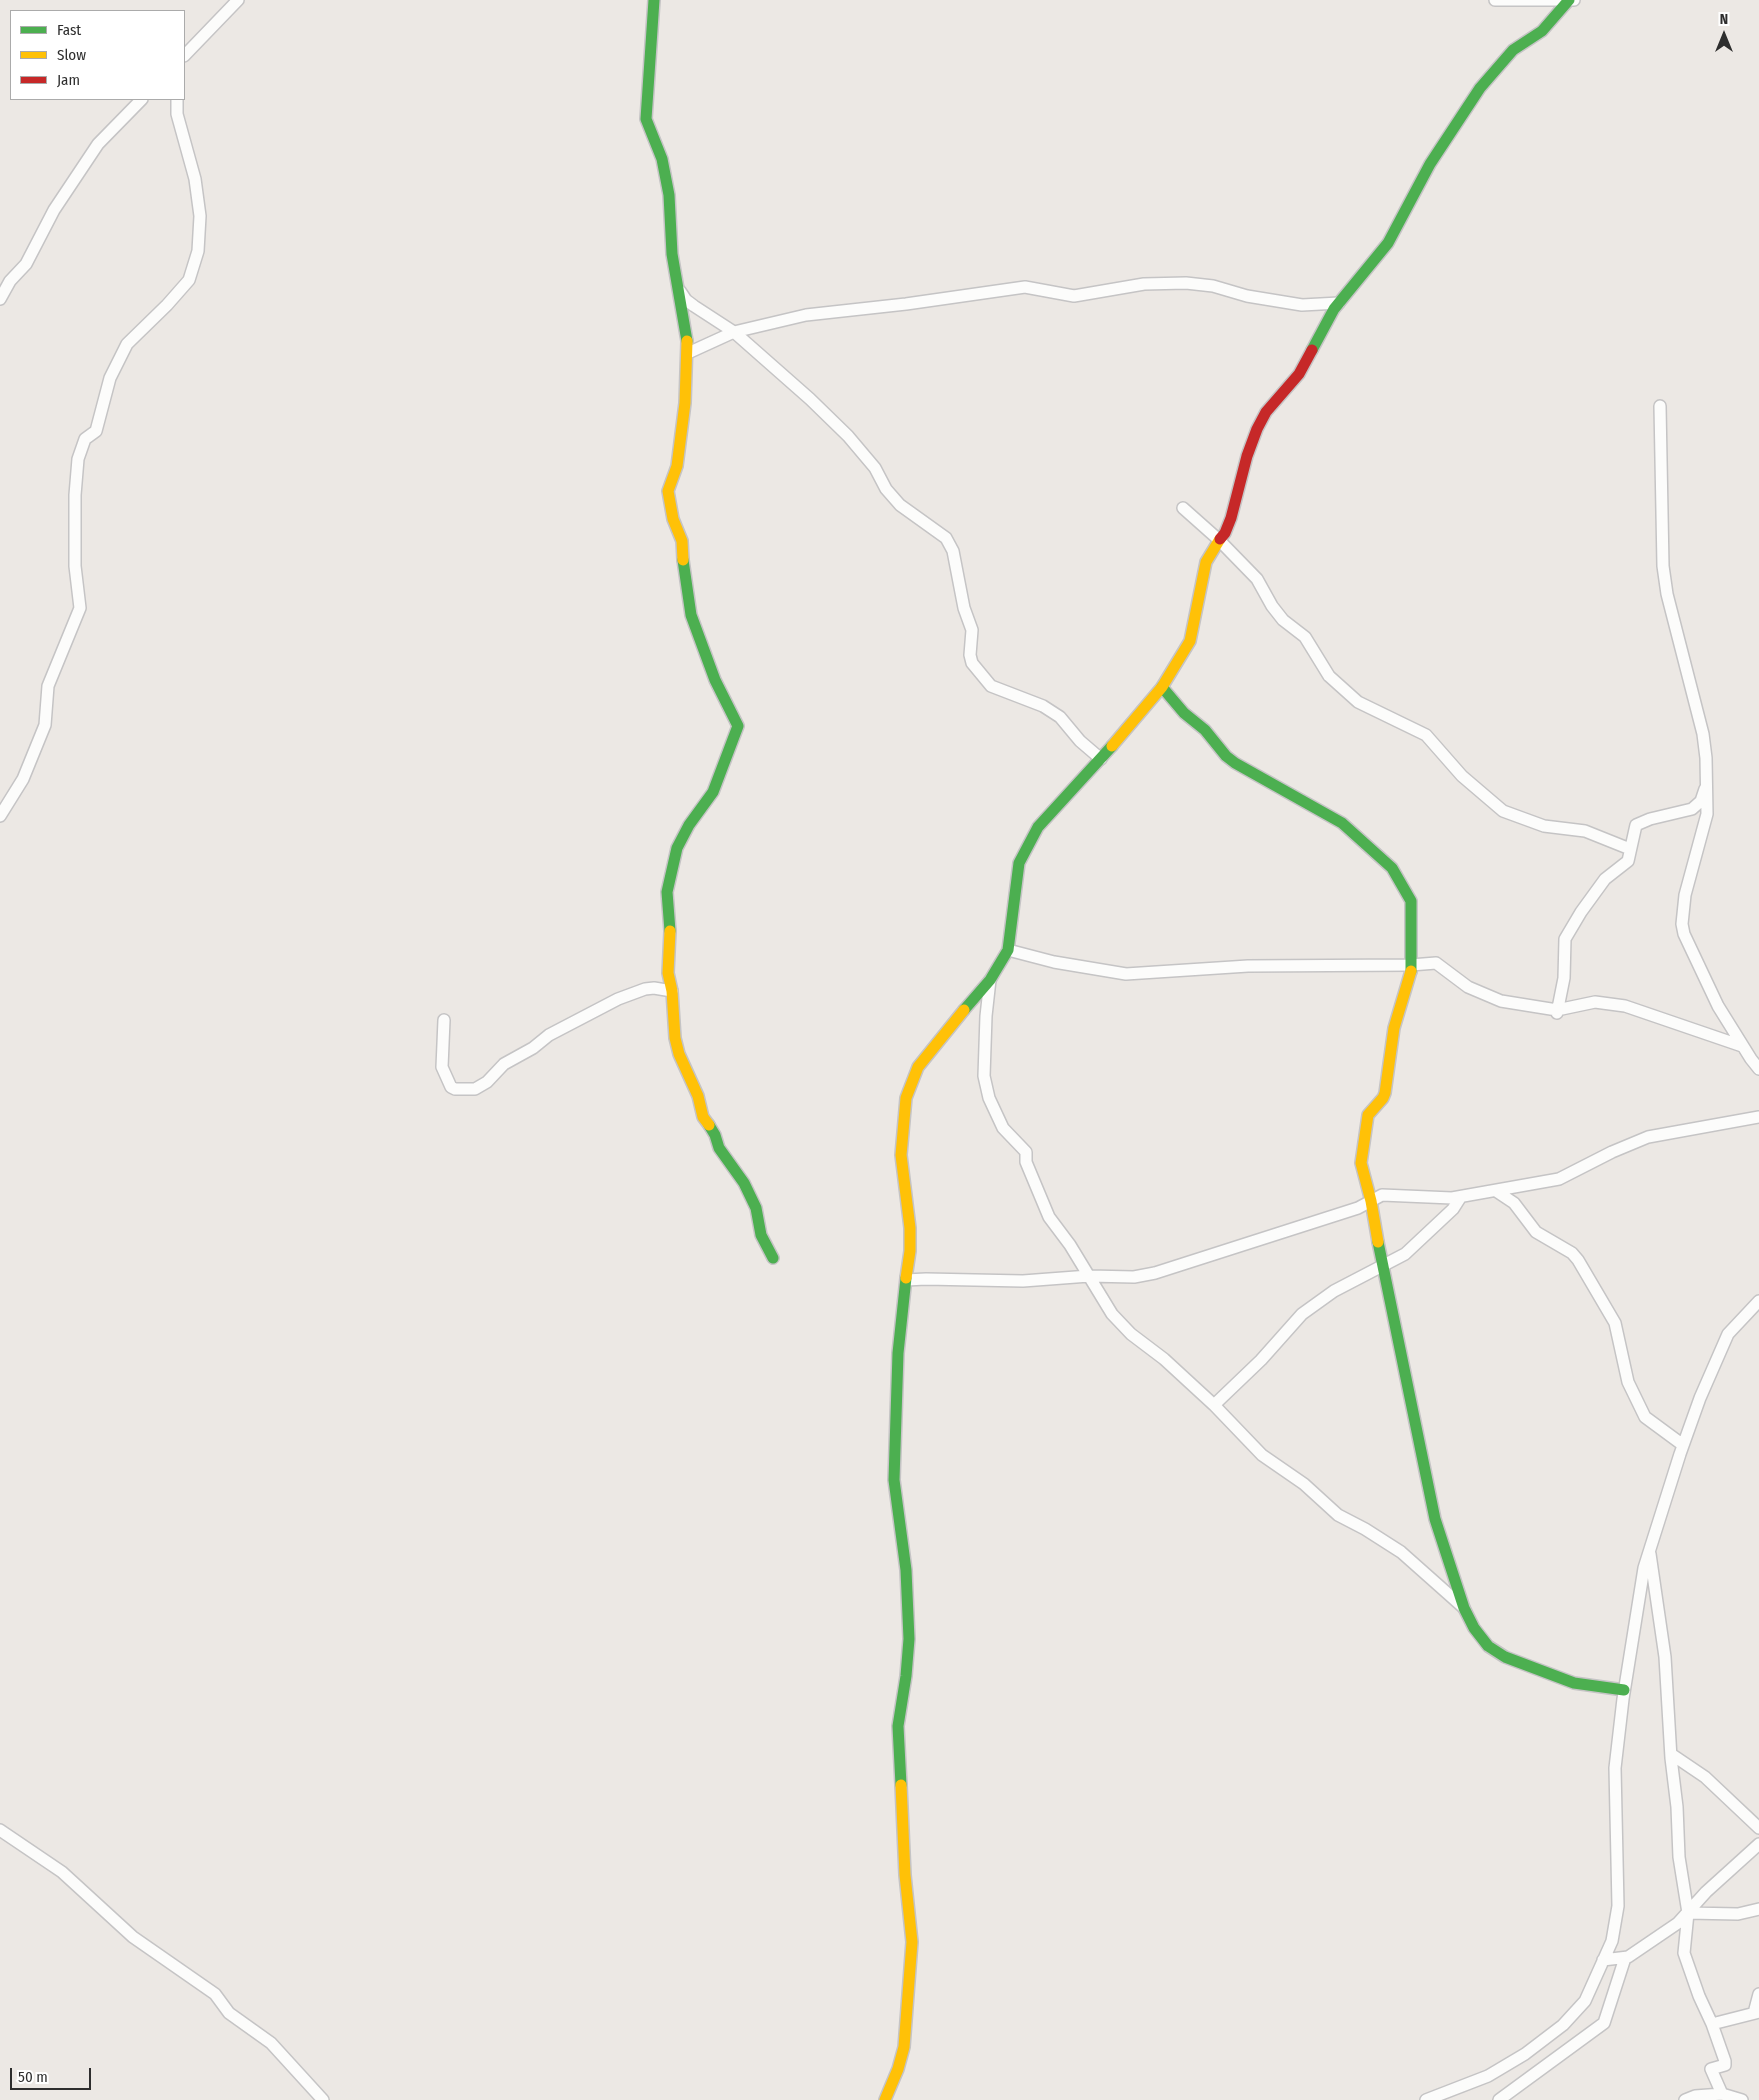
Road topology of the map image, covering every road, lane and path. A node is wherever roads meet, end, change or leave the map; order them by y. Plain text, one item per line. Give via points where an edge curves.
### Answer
1 (238, 0) edge
2 (654, 0) edge
3 (1495, 0) edge
4 (1571, 0) edge
5 (185, 55) edge
6 (141, 100) edge
7 (177, 100) edge
8 (680, 291) junction
9 (0, 300) edge
10 (1339, 303) junction
11 (734, 332) junction
12 (688, 353) junction
13 (1660, 406) dead end
14 (1183, 508) dead end
15 (1220, 540) junction
16 (1162, 687) junction
17 (1101, 759) junction
18 (1707, 782) junction
19 (0, 816) edge
20 (1630, 849) junction
21 (1008, 950) junction
22 (1411, 965) junction
23 (668, 973) junction
24 (990, 980) junction
25 (654, 988) junction
26 (672, 991) junction
27 (1557, 1011) junction
28 (444, 1020) dead end
29 (1742, 1046) junction
30 (1759, 1069) edge
31 (1759, 1118) edge
32 (1496, 1191) junction
33 (1460, 1198) junction
34 (1371, 1201) junction
35 (773, 1258) dead end
36 (1382, 1267) junction
37 (1089, 1276) junction
38 (906, 1280) junction
39 (1759, 1301) edge
40 (1214, 1405) junction
41 (1683, 1445) junction
42 (1649, 1549) junction
43 (1464, 1608) junction
44 (1624, 1690) junction
45 (1671, 1754) junction
46 (1759, 1828) edge
47 (0, 1830) edge
48 (1759, 1844) edge
49 (1759, 1909) edge
50 (1688, 1913) junction
51 (1625, 1958) junction
52 (1603, 1960) junction
53 (1759, 1994) edge
54 (1756, 2013) edge
55 (1712, 2024) junction
56 (1722, 2094) junction
57 (323, 2100) edge
58 (885, 2100) edge
59 (1426, 2100) edge
60 (1499, 2100) edge
61 (1685, 2100) edge
62 (1742, 2100) edge

1 - 5 street
2 - 8 street via 646,118 662,159 669,195 672,254
3 - 4 street
4 - 10 street via 1542,31 1513,50 1480,88 1430,164 1388,243
6 - 9 street via 98,144 54,210 26,264 10,281
7 - 19 street via 177,114 196,179 200,216 198,251 189,280 127,344 110,378 96,431 85,439 78,460 75,494 75,566 80,608 48,686 45,725 23,779
8 - 11 street via 686,300
8 - 12 street
10 - 11 street via 1302,305 1186,283 1144,284 1074,296 1025,287 806,315
10 - 15 street via 1298,374 1256,429 1231,518
11 - 12 street
11 - 17 street via 848,436 875,468 900,506 946,538 953,551 964,608 972,630 972,662 991,686 1023,697 1060,717
12 - 23 street via 677,466 668,494 682,541 691,615 715,680 738,726 713,792 677,848 667,892
13 - 18 street via 1662,566 1703,734
14 - 15 street
15 - 16 street via 1206,562 1190,641
15 - 20 street via 1257,578 1282,620 1305,637 1329,676 1358,702 1426,735 1462,776 1503,811 1544,826 1585,831
16 - 17 street
16 - 22 street via 1226,756 1342,823 1392,868 1410,901
17 - 21 street via 1049,813 1024,851 1019,863
18 - 20 street via 1697,806 1636,825
18 - 29 street via 1707,814 1685,895 1682,924 1718,1006
20 - 27 street via 1628,861 1605,879 1565,939 1564,978
21 - 22 street via 1054,962 1126,974 1248,966
21 - 24 street
22 - 27 street via 1436,963 1468,987 1501,1001
22 - 34 street via 1394,1028 1385,1093 1367,1120 1361,1163
23 - 25 street
23 - 26 street
24 - 37 street via 984,1076 989,1098 1004,1128 1026,1152 1026,1162 1045,1210
24 - 38 street via 927,1054 918,1067 906,1098 901,1155 910,1228
25 - 26 street
25 - 28 street via 618,999 549,1035 504,1064 487,1082 475,1089 451,1087 442,1067
26 - 35 street via 679,1054 698,1096 703,1117 756,1208 761,1235
27 - 29 street via 1596,1002 1625,1006
29 - 30 street
31 - 32 street via 1648,1137 1602,1156 1567,1176
32 - 33 street
32 - 41 street via 1514,1204 1536,1232 1578,1260 1615,1323 1628,1382 1645,1417
33 - 34 street via 1388,1194
33 - 36 street via 1416,1245
34 - 36 street
34 - 37 street via 1358,1208 1155,1273
36 - 40 street via 1334,1291 1302,1314 1261,1360
36 - 43 street via 1435,1519
37 - 38 street via 1023,1281
37 - 40 street via 1112,1314 1131,1334
38 - 58 street via 898,1353 894,1480 906,1570 909,1639 898,1726 905,1875 912,1942 904,2047
39 - 41 street via 1728,1334
40 - 43 street via 1262,1454 1338,1514 1401,1552
41 - 42 street
42 - 44 street
42 - 45 street via 1665,1657
43 - 44 street via 1488,1646 1505,1657 1574,1683
44 - 52 street via 1615,1768 1618,1906 1612,1941
45 - 46 street via 1705,1777
45 - 50 street via 1679,1857
47 - 57 street via 62,1872 133,1937 215,1994 229,2013 271,2043
48 - 50 street via 1706,1892
49 - 50 street via 1738,1914
50 - 51 street
50 - 55 street via 1684,1953
51 - 52 street
51 - 60 street via 1604,2023
52 - 59 street via 1585,2001 1563,2025 1525,2054 1488,2076
53 - 54 street
54 - 55 street
55 - 56 street via 1725,2065 1711,2069
56 - 61 street
56 - 62 street

